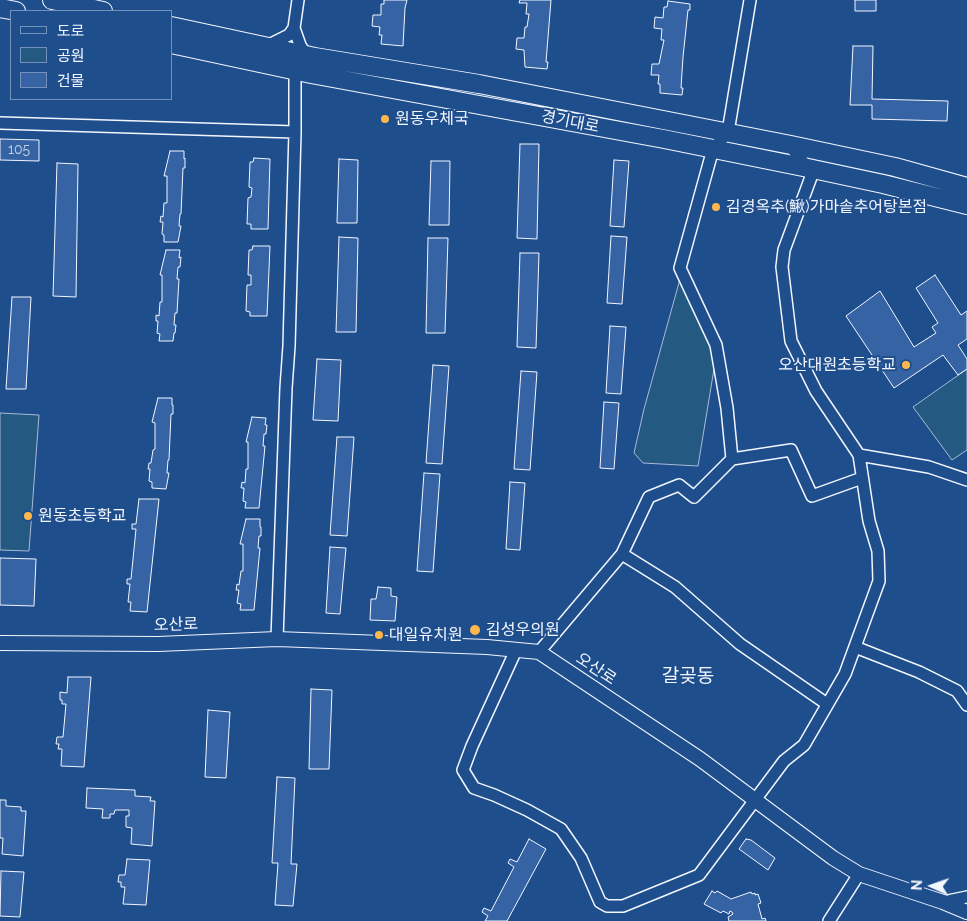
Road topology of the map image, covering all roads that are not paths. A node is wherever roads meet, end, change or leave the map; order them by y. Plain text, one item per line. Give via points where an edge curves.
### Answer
1 (52, 0) edge
2 (298, 0) edge
3 (750, 0) edge
4 (98, 10) edge
5 (172, 26) edge
6 (294, 28) junction
7 (172, 44) edge
8 (266, 47) junction
9 (306, 56) junction
10 (295, 70) junction
11 (0, 122) edge
12 (295, 132) junction
13 (728, 132) junction
14 (791, 145) junction
15 (713, 149) junction
16 (808, 168) junction
17 (967, 186) edge
18 (967, 206) edge
19 (859, 455) junction
20 (732, 459) junction
21 (862, 478) junction
22 (967, 480) edge
23 (622, 554) junction
24 (277, 639) junction
25 (0, 643) edge
26 (855, 646) junction
27 (516, 650) junction
28 (539, 652) junction
29 (826, 704) junction
30 (967, 705) edge
31 (755, 799) junction
32 (859, 874) junction
33 (967, 897) edge
34 (943, 902) junction
35 (967, 912) edge
36 (829, 921) edge

1 - 4 main road
2 - 6 street
3 - 13 street
5 - 8 main road, 경기대로
6 - 8 street via 289,35
6 - 9 street
7 - 10 main road, 경기대로
8 - 9 main road, 경기대로
9 - 13 main road, 경기대로 via 479,84
10 - 12 street
10 - 15 main road, 경기대로
11 - 12 street
12 - 24 street
13 - 14 main road, 경기대로
13 - 15 street
14 - 16 street
14 - 17 main road, 경기대로
15 - 16 main road, 경기대로
15 - 20 street via 680,268 716,346
16 - 18 main road, 경기대로
16 - 19 street via 811,177 784,250 782,267 791,341 816,391
19 - 21 street
19 - 22 street via 929,467
20 - 21 street via 791,450 812,496
20 - 23 street via 694,497 679,485 649,497
21 - 26 street via 878,551 879,581
23 - 28 street
23 - 29 street via 675,588 740,644
24 - 25 street, 오산로 via 158,644
24 - 27 street, 오산로 via 487,646
26 - 29 street via 845,674
26 - 30 street via 957,691
27 - 28 street, 오산로
27 - 31 street via 463,770 474,788 527,810 561,829 582,858 600,902 607,906 623,906 699,875
28 - 31 street, 오산로
29 - 31 street via 804,745 784,762
31 - 32 street, 오산로
32 - 34 street, 오산로
32 - 36 street
33 - 34 street
34 - 35 street, 오산로

